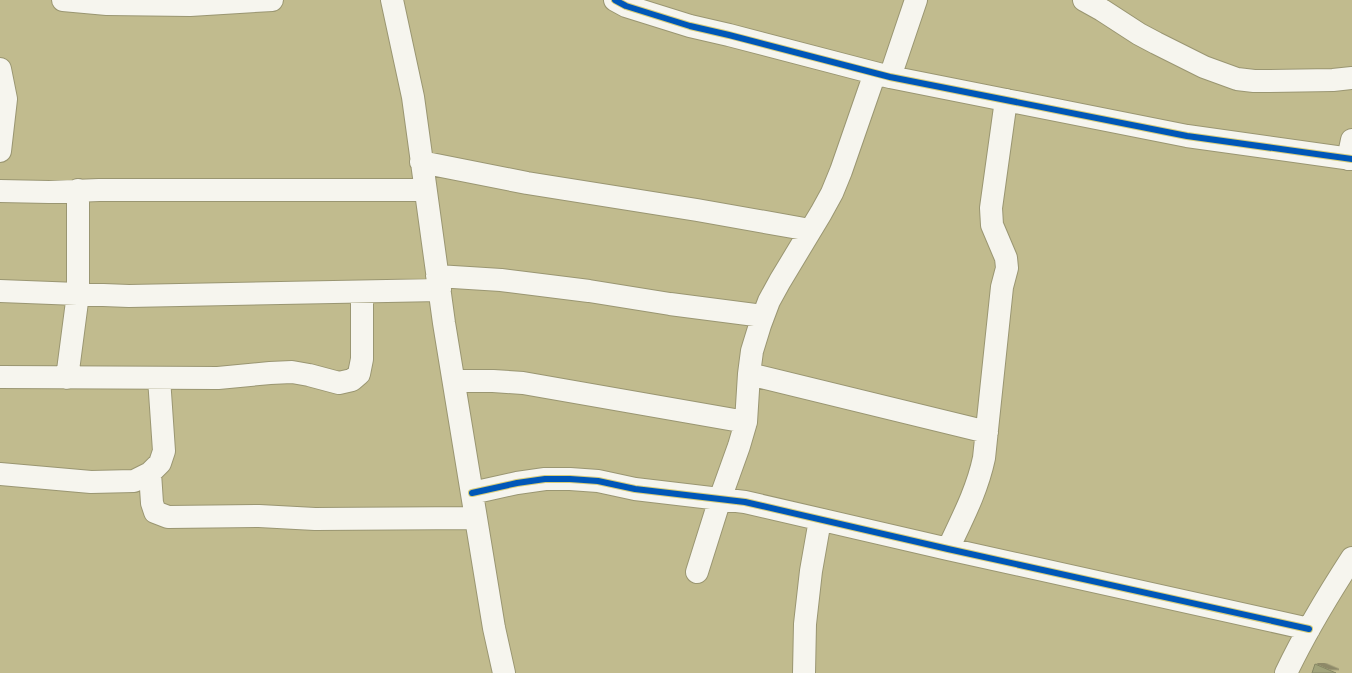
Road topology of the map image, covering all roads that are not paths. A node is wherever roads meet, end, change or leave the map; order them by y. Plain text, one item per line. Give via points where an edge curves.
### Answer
1 (63, 0) edge
2 (272, 0) edge
3 (392, 0) edge
4 (615, 0) edge
5 (916, 0) edge
6 (1084, 0) edge
7 (0, 69) edge
8 (882, 75) junction
9 (1352, 78) edge
10 (1006, 100) junction
11 (2, 112) edge
12 (0, 151) edge
13 (1351, 153) edge
14 (421, 162) junction
15 (78, 190) junction
16 (425, 190) junction
17 (0, 191) edge
18 (810, 230) junction
19 (438, 283) junction
20 (0, 291) edge
21 (362, 292) junction
22 (78, 294) junction
23 (763, 316) junction
24 (749, 374) junction
25 (0, 377) edge
26 (67, 378) junction
27 (159, 378) junction
28 (454, 381) junction
29 (746, 422) junction
30 (987, 432) junction
31 (150, 473) junction
32 (0, 474) edge
33 (472, 493) junction
34 (720, 499) junction
35 (476, 518) junction
36 (820, 520) junction
37 (948, 549) junction
38 (1352, 558) edge
39 (697, 572) dead end
40 (1309, 629) junction
41 (504, 673) edge
42 (804, 673) edge
43 (1286, 673) edge

1 - 2 street via 106,4 190,5
3 - 14 street via 413,98
4 - 8 street via 626,6 690,26
5 - 8 street
6 - 9 street via 1156,43 1204,67 1237,79 1270,81
7 - 11 street via 6,100
8 - 10 street
8 - 18 street via 832,193
10 - 13 street via 1187,136
10 - 30 street via 991,208 992,225 1006,258 1007,268 1002,287
11 - 12 street
14 - 16 street
14 - 18 street via 527,183
15 - 16 street
15 - 17 street
15 - 22 street
16 - 19 street
18 - 23 street
19 - 21 street
19 - 23 street via 501,280 589,290
19 - 28 street
20 - 22 street
21 - 22 street via 129,296
21 - 27 street via 362,359 359,374 352,380 339,383 292,372 218,378
22 - 26 street
23 - 24 street via 752,351
24 - 29 street
24 - 30 street
25 - 26 street
26 - 27 street
27 - 31 street via 164,451 160,464
28 - 29 street via 523,383
28 - 33 street
29 - 34 street
30 - 37 street via 980,477
31 - 32 street via 134,481 91,482
31 - 35 street via 155,512 168,517
33 - 34 street via 517,483 570,479
33 - 35 street
34 - 36 street via 746,502
34 - 39 street
35 - 41 street
36 - 37 street
36 - 42 street via 810,571
37 - 40 street
38 - 40 street
40 - 43 street

